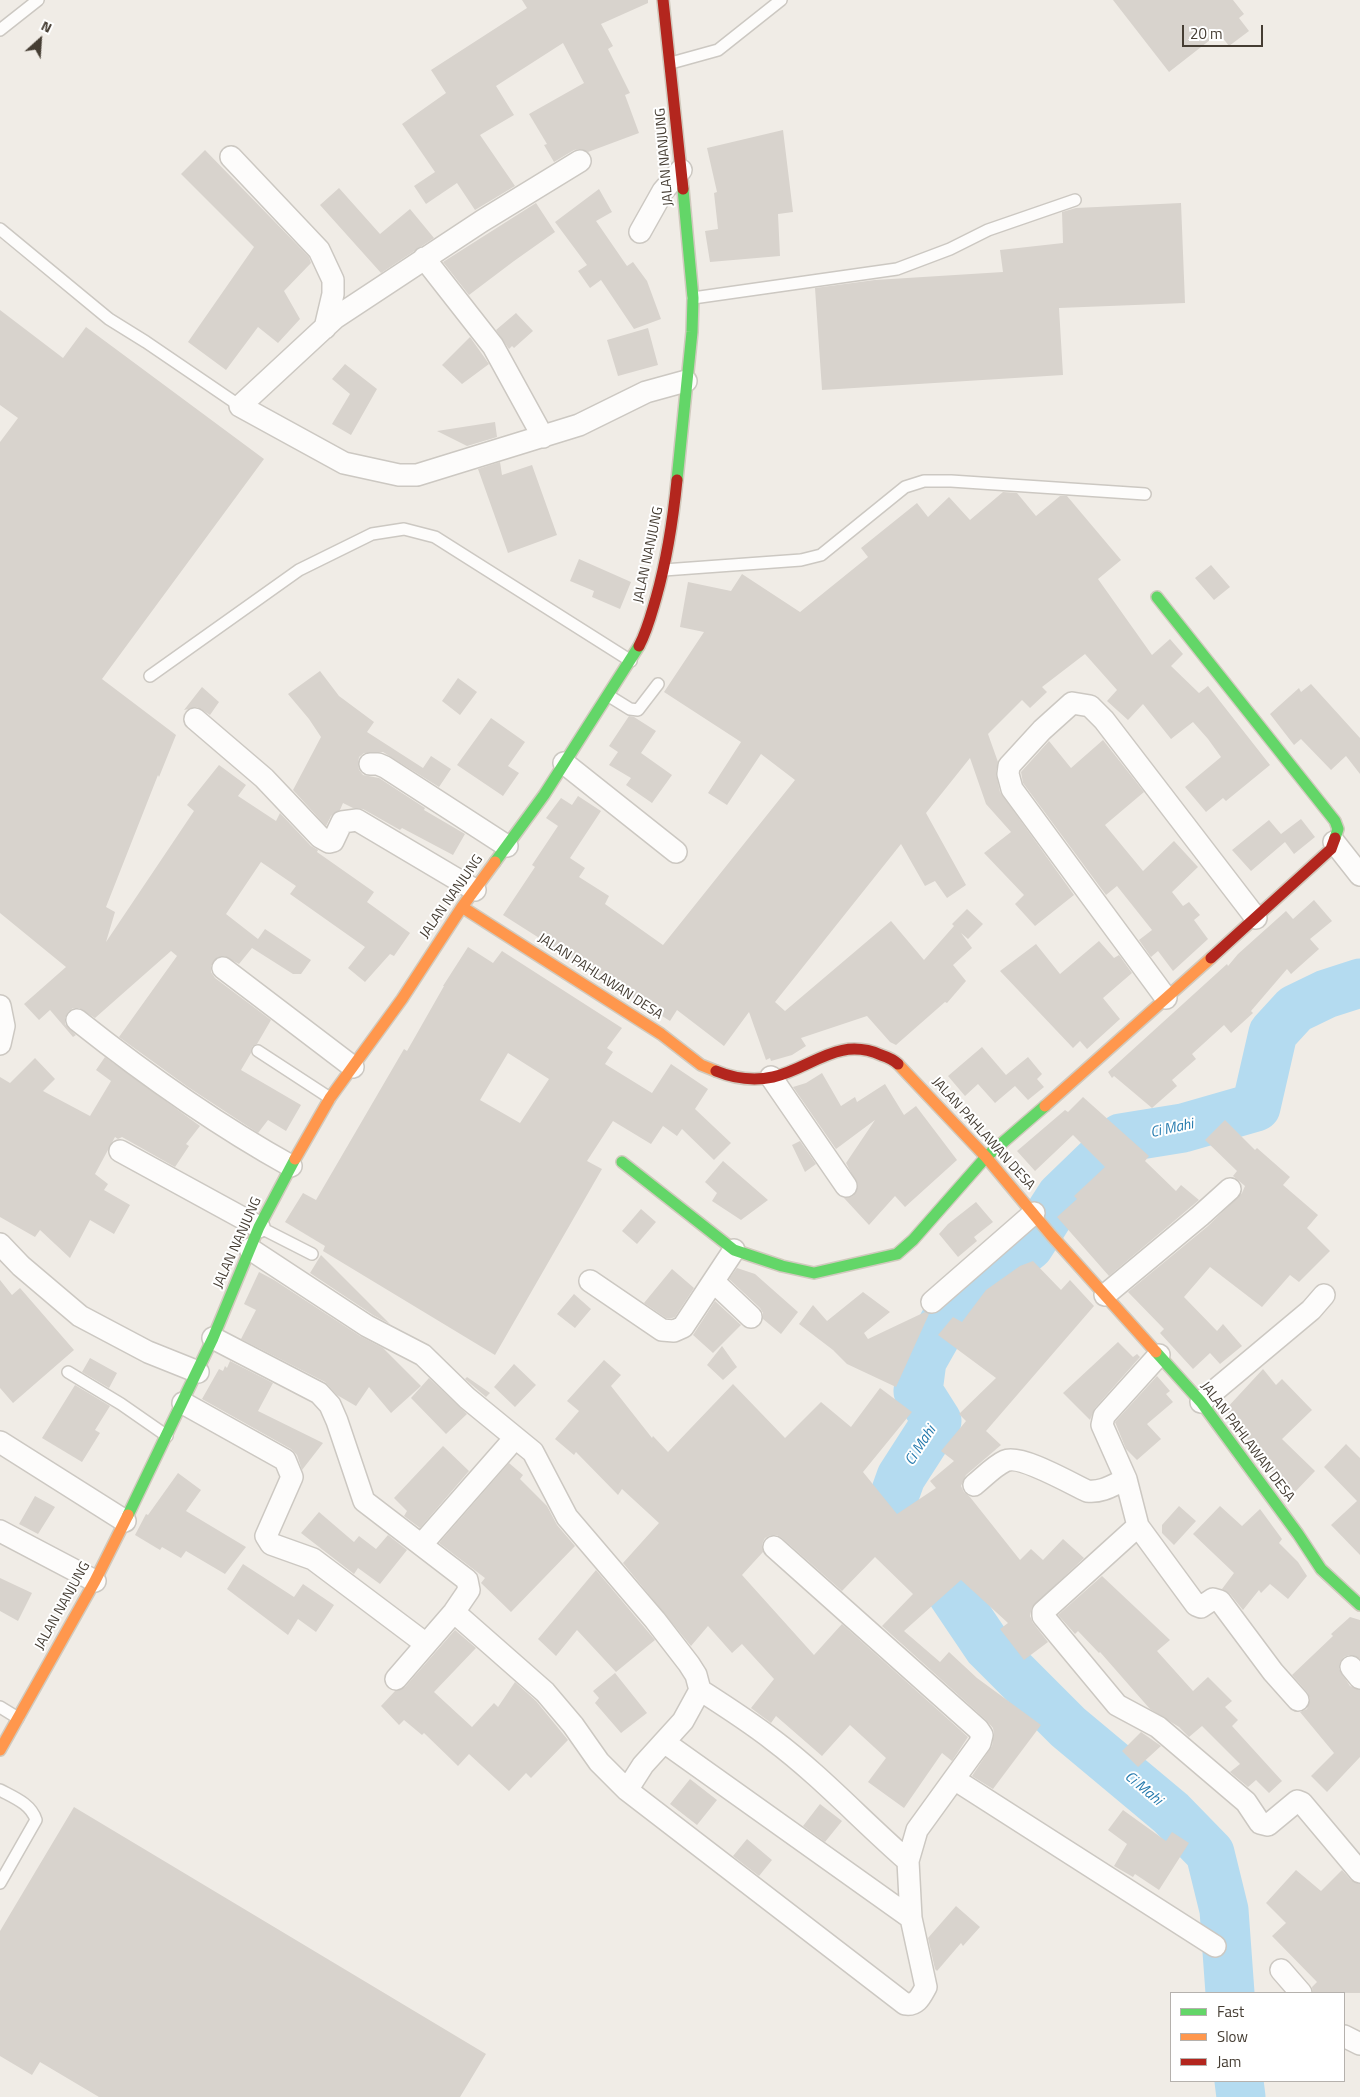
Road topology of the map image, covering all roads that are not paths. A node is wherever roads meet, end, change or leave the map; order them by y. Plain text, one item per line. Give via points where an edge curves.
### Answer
1 (38, 0) edge
2 (663, 0) edge
3 (781, 0) edge
4 (0, 30) edge
5 (671, 62) junction
6 (232, 157) dead end
7 (580, 161) dead end
8 (681, 170) junction
9 (1075, 200) dead end
10 (0, 229) edge
11 (640, 232) dead end
12 (424, 258) junction
13 (693, 298) junction
14 (325, 328) junction
15 (686, 381) junction
16 (240, 406) junction
17 (543, 436) junction
18 (1145, 494) dead end
19 (664, 570) junction
20 (1157, 597) dead end
21 (632, 661) junction
22 (150, 676) dead end
23 (658, 684) dead end
24 (609, 696) junction
25 (195, 718) dead end
26 (564, 763) junction
27 (370, 764) dead end
28 (1334, 842) junction
29 (507, 846) junction
30 (676, 852) dead end
31 (1360, 874) edge
32 (475, 890) junction
33 (462, 907) junction
34 (1256, 918) junction
35 (223, 968) dead end
36 (1166, 998) junction
37 (0, 1006) edge
38 (77, 1020) dead end
39 (0, 1044) edge
40 (258, 1051) dead end
41 (353, 1067) junction
42 (771, 1077) junction
43 (330, 1098) junction
44 (120, 1151) dead end
45 (986, 1157) junction
46 (622, 1162) dead end
47 (291, 1166) junction
48 (846, 1186) dead end
49 (1230, 1189) dead end
50 (1037, 1217) junction
51 (259, 1227) junction
52 (0, 1244) edge
53 (250, 1249) junction
54 (734, 1250) junction
55 (312, 1254) dead end
56 (590, 1281) dead end
57 (714, 1282) junction
58 (1106, 1295) junction
59 (1324, 1295) dead end
60 (932, 1302) dead end
61 (751, 1317) dead end
62 (213, 1338) junction
63 (1159, 1355) junction
64 (68, 1372) dead end
65 (198, 1372) junction
66 (1201, 1402) junction
67 (183, 1403) junction
68 (167, 1436) junction
69 (515, 1438) junction
70 (0, 1442) edge
71 (1126, 1479) junction
72 (974, 1485) dead end
73 (125, 1521) junction
74 (1138, 1526) junction
75 (0, 1531) edge
76 (422, 1544) junction
77 (774, 1547) dead end
78 (94, 1581) junction
79 (1360, 1606) edge
80 (454, 1612) junction
81 (426, 1644) junction
82 (396, 1679) dead end
83 (700, 1690) junction
84 (1298, 1700) dead end
85 (0, 1707) edge
86 (18, 1718) junction
87 (664, 1742) junction
88 (0, 1750) edge
89 (954, 1779) junction
90 (0, 1790) edge
91 (627, 1790) junction
92 (908, 1861) junction
93 (1360, 1872) edge
94 (0, 1883) edge
95 (911, 1918) junction
96 (1215, 1946) dead end
97 (1281, 1970) dead end
98 (1300, 1992) edge
99 (1345, 2036) edge
100 (1360, 2044) edge

1 - 4 lane
2 - 5 main road, JALAN NANJUNG
3 - 5 lane via 718,50
5 - 8 main road, JALAN NANJUNG
6 - 14 street via 319,250 334,280
7 - 12 street
8 - 11 street via 663,191
8 - 13 main road, JALAN NANJUNG
9 - 13 lane via 988,230 897,269
10 - 16 lane via 109,319
12 - 14 street
12 - 17 street via 493,346
13 - 15 main road, JALAN NANJUNG
14 - 16 street
15 - 17 street via 646,392 579,425
15 - 19 main road, JALAN NANJUNG via 674,515
16 - 17 street via 344,463 399,475 417,475
18 - 19 lane via 924,481 905,487 821,555 801,560
19 - 21 main road, JALAN NANJUNG via 646,633
20 - 28 main road via 1334,821 1338,829
21 - 22 lane via 435,537 404,529 372,534 299,570
21 - 24 main road, JALAN NANJUNG
23 - 24 lane via 634,711
24 - 26 main road, JALAN NANJUNG
25 - 32 street via 264,778 320,838 333,841 342,822 357,820
26 - 29 main road, JALAN NANJUNG
26 - 30 street
27 - 29 street via 385,767
28 - 31 street
28 - 34 main road via 1331,850
29 - 32 main road, JALAN NANJUNG
32 - 33 main road, JALAN NANJUNG
33 - 41 main road, JALAN NANJUNG
33 - 42 main road, JALAN PAHLAWAN DESA via 661,1034 701,1065 738,1078
34 - 36 main road
34 - 36 street via 1104,720 1090,706 1072,703 1009,766 1012,789
35 - 41 street
36 - 45 main road
37 - 39 street via 4,1026
38 - 47 street via 212,1120
40 - 43 lane
41 - 43 main road, JALAN NANJUNG
42 - 45 main road, JALAN PAHLAWAN DESA via 798,1069 837,1050 870,1050 883,1054 904,1069
42 - 48 street
43 - 47 main road, JALAN NANJUNG
44 - 51 street
45 - 50 main road, JALAN PAHLAWAN DESA
45 - 54 main road via 913,1240 896,1254 814,1273
46 - 54 main road
47 - 51 main road, JALAN NANJUNG
49 - 58 street
50 - 58 main road, JALAN PAHLAWAN DESA
50 - 60 street
51 - 53 main road, JALAN NANJUNG
51 - 55 lane
52 - 65 street via 20,1266 80,1316 148,1352
53 - 62 main road, JALAN NANJUNG
53 - 69 street via 367,1326 423,1355
54 - 57 street
56 - 57 street via 662,1330 674,1331 683,1327
57 - 61 street
58 - 63 main road, JALAN PAHLAWAN DESA
59 - 66 street via 1311,1310
62 - 65 main road, JALAN NANJUNG
62 - 76 street via 319,1393 330,1405 337,1421 364,1501
63 - 66 main road, JALAN PAHLAWAN DESA
63 - 71 street via 1102,1419
64 - 68 lane
65 - 67 main road, JALAN NANJUNG
66 - 79 main road, JALAN PAHLAWAN DESA via 1322,1569
67 - 68 main road, JALAN NANJUNG
67 - 81 street via 285,1460 292,1477 266,1536 271,1544 313,1559
68 - 73 main road, JALAN NANJUNG
69 - 76 street
69 - 83 street via 533,1452 567,1517 656,1620 689,1664
70 - 73 street
71 - 72 street via 1104,1490 1087,1491 1016,1459 1004,1461
71 - 74 street
73 - 78 main road, JALAN NANJUNG
74 - 84 street via 1196,1605 1201,1607 1213,1599 1220,1601
74 - 93 street via 1043,1612 1043,1616 1117,1705 1158,1728 1246,1802 1260,1823 1268,1825 1299,1801
75 - 78 street
76 - 80 street via 467,1580 469,1590
77 - 89 street via 978,1728 982,1735 980,1743
78 - 86 main road, JALAN NANJUNG
80 - 81 street
80 - 91 street via 545,1692 599,1762
81 - 82 street
83 - 87 street via 683,1721
83 - 92 street via 773,1739 830,1787 866,1825
85 - 86 lane
86 - 88 main road, JALAN NANJUNG
87 - 91 street via 643,1765
87 - 95 street
89 - 92 street via 917,1830
89 - 96 street
90 - 94 lane via 33,1810 36,1820
91 - 95 street via 905,2004 911,2005 926,1987
92 - 95 street
97 - 98 street
99 - 100 street

